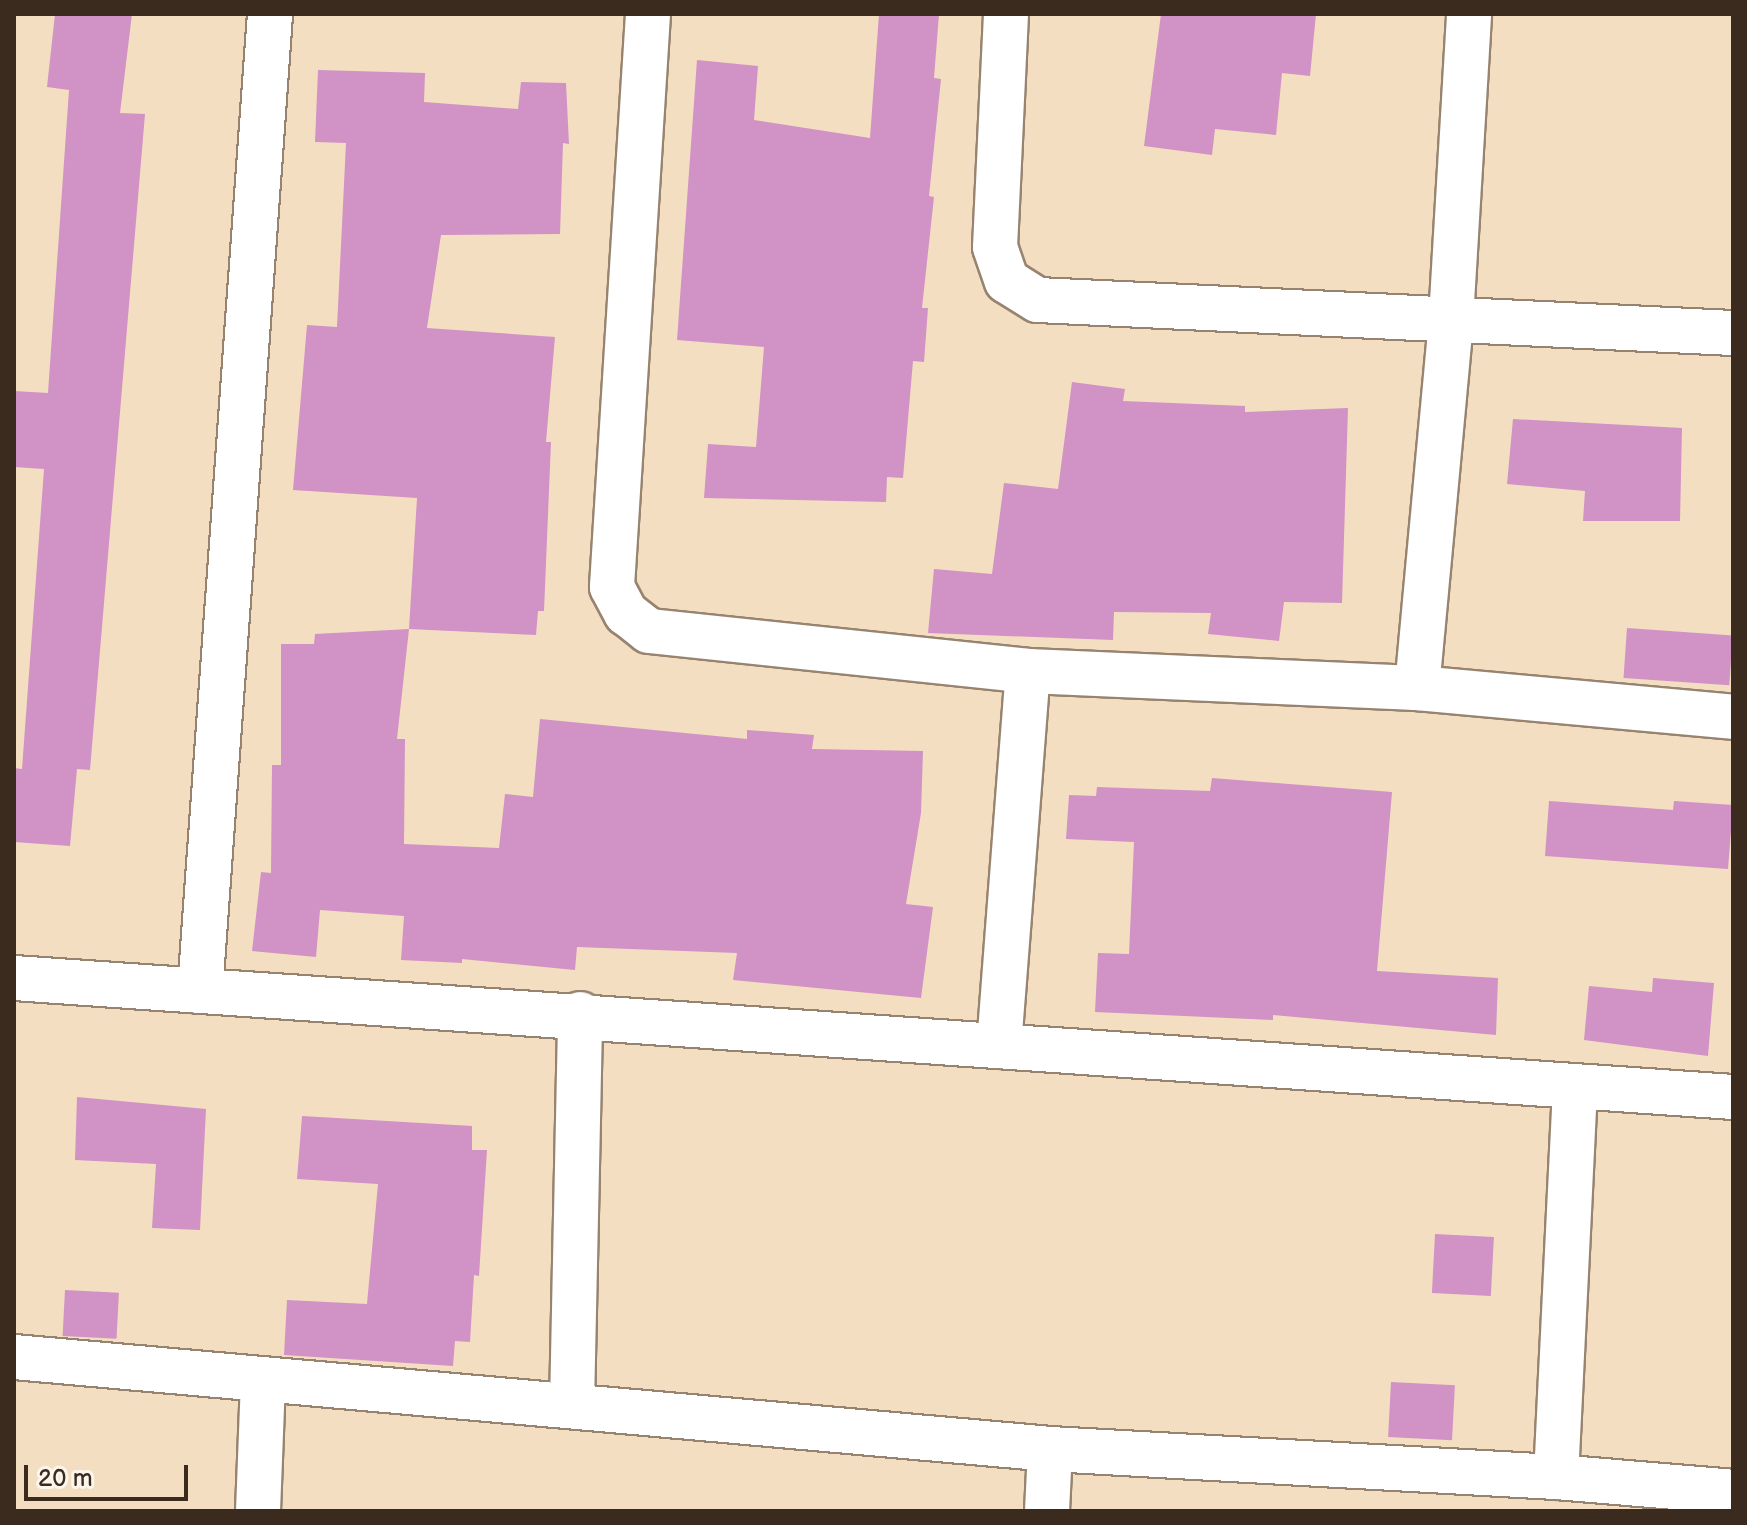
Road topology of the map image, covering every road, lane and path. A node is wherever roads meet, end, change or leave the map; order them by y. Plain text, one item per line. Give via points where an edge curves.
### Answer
1 (270, 14) edge
2 (648, 14) edge
3 (1006, 14) edge
4 (1469, 14) edge
5 (1451, 319) junction
6 (1733, 333) edge
7 (1028, 671) junction
8 (1417, 688) junction
9 (1733, 717) edge
10 (14, 978) edge
11 (200, 991) junction
12 (580, 1014) junction
13 (999, 1046) junction
14 (1575, 1086) junction
15 (1733, 1097) edge
16 (14, 1357) edge
17 (263, 1379) junction
18 (572, 1406) junction
19 (1050, 1449) junction
20 (1556, 1477) junction
21 (1733, 1492) edge
22 (258, 1511) edge
23 (1047, 1511) edge

1 - 11 street
2 - 7 street via 612,587 626,613 649,631
3 - 5 street via 995,247 1007,281 1038,300
4 - 5 street
5 - 6 street
5 - 8 street
7 - 8 street
7 - 13 street
8 - 9 street
10 - 11 street
11 - 12 street
12 - 13 street
12 - 18 street
13 - 14 street
14 - 15 street
14 - 20 street
16 - 17 street
17 - 18 street
17 - 22 street
18 - 19 street
19 - 20 street
19 - 23 street
20 - 21 street

